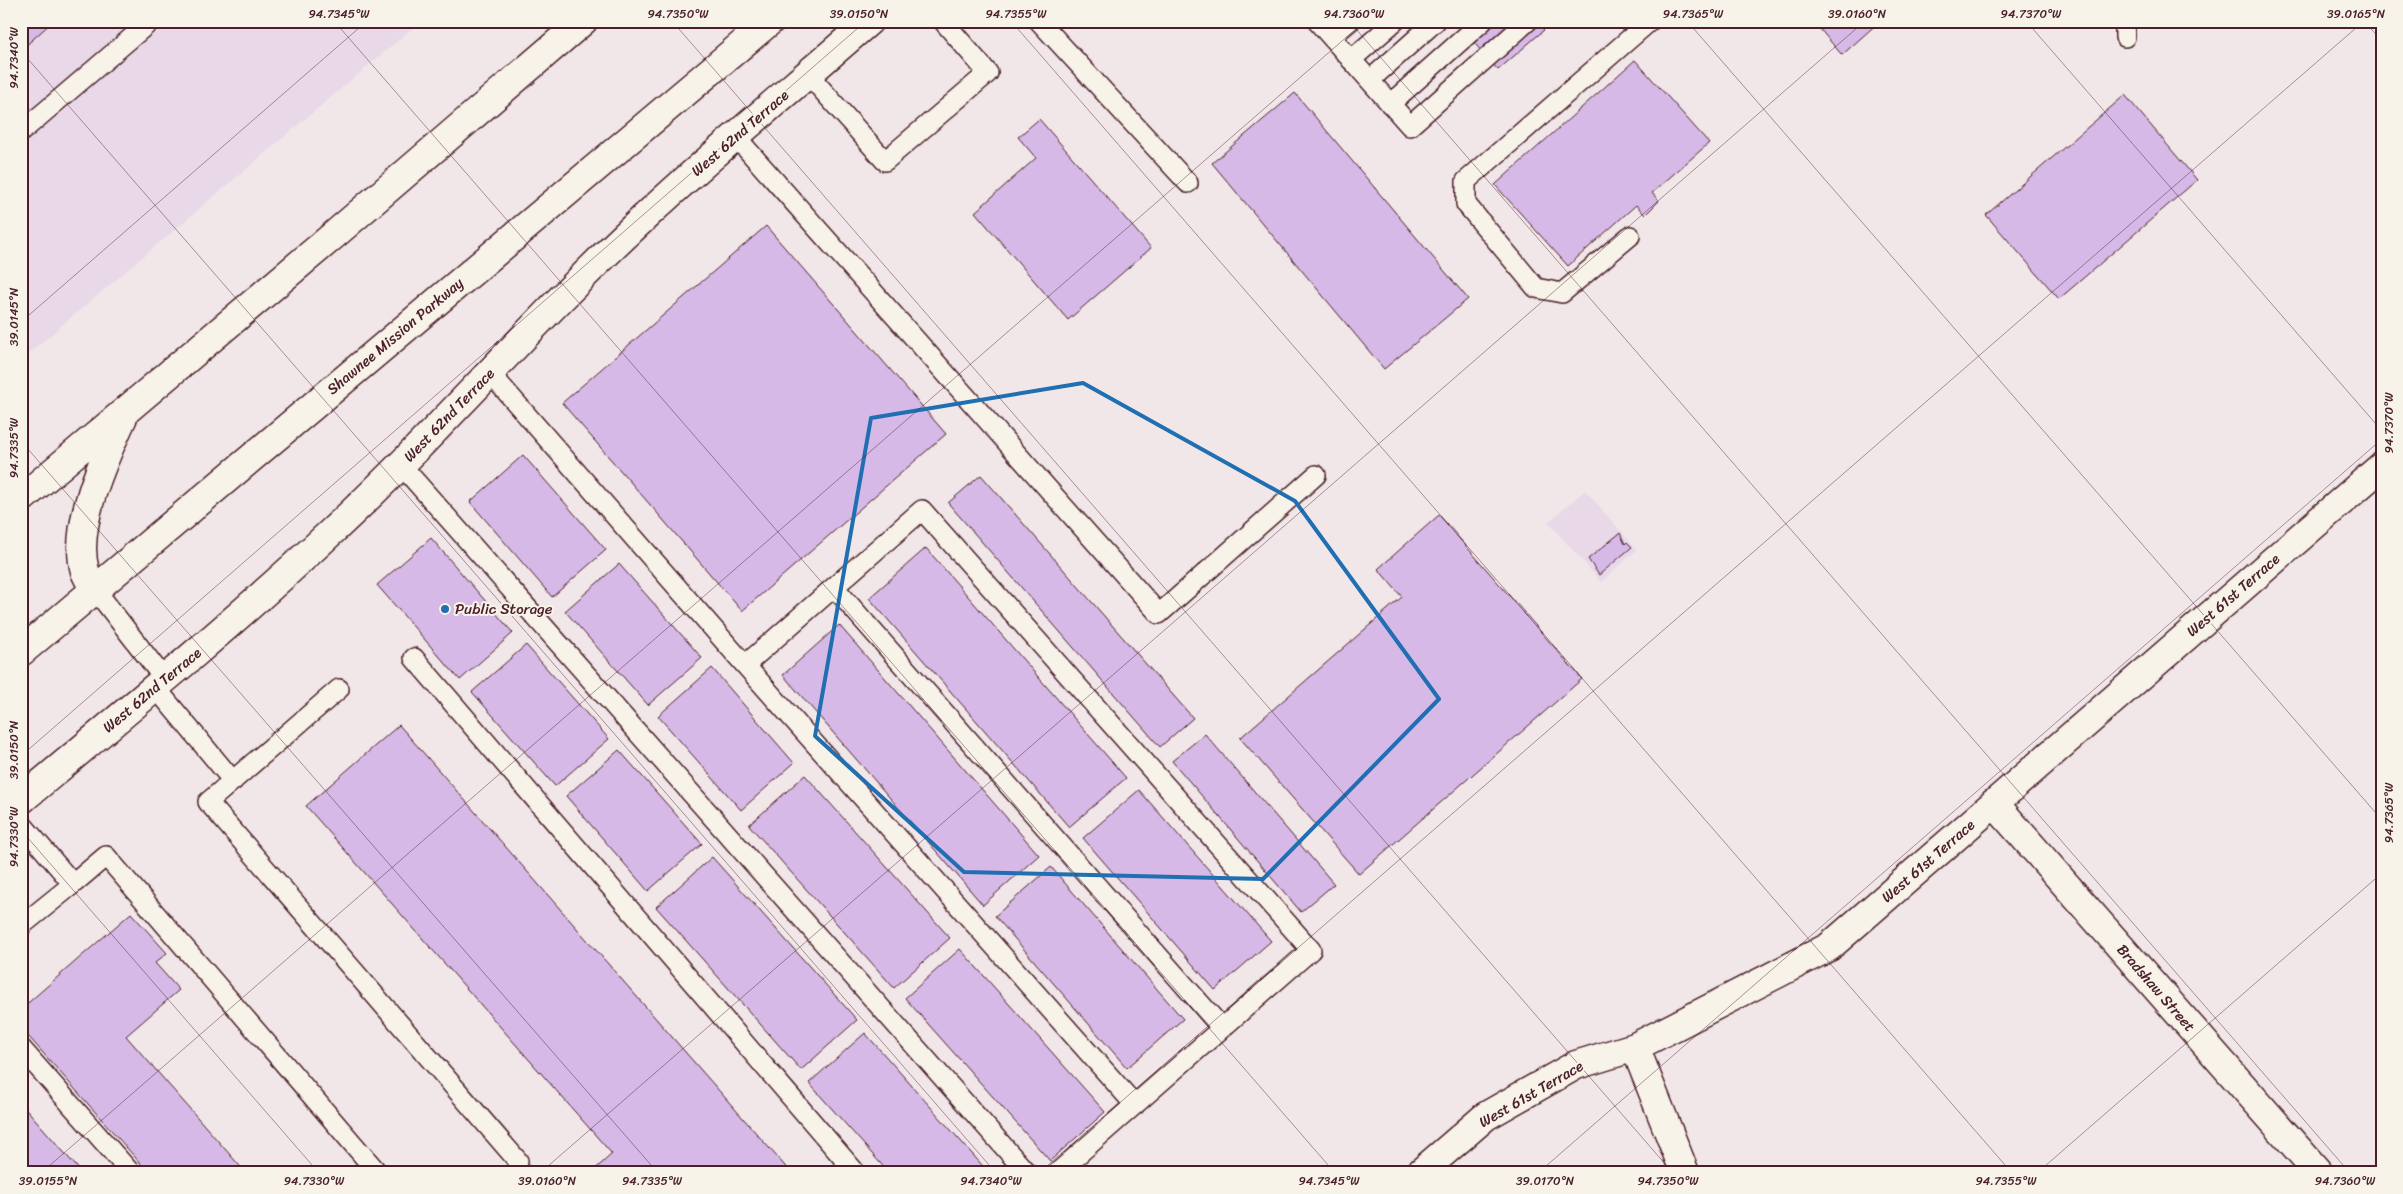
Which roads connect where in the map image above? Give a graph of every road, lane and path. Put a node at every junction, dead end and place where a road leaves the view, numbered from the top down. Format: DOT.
graph roads {
  1 [pos="151,21"];
  2 [pos="583,21"];
  3 [pos="770,21"];
  4 [pos="869,21"];
  5 [pos="943,21"];
  6 [pos="1039,21"];
  7 [pos="1317,21"];
  8 [pos="1350,21"];
  9 [pos="1395,21"];
  10 [pos="1436,21"];
  11 [pos="1483,21"];
  12 [pos="1528,21"];
  13 [pos="1650,21"];
  14 [pos="1332,37"];
  15 [pos="1351,60"];
  16 [pos="808,74"];
  17 [pos="1370,80"];
  18 [pos="1390,104"];
  19 [pos="21,132"];
  20 [pos="736,137"];
  21 [pos="1188,183"];
  22 [pos="1630,236"];
  23 [pos="490,373"];
  24 [pos="126,411"];
  25 [pos="401,465"];
  26 [pos="2382,466"];
  27 [pos="1316,476"];
  28 [pos="21,499"];
  29 [pos="834,587"];
  30 [pos="94,588"];
  31 [pos="21,652"];
  32 [pos="414,658"];
  33 [pos="745,664"];
  34 [pos="160,684"];
  35 [pos="339,689"];
  36 [pos="233,781"];
  37 [pos="21,800"];
  38 [pos="1994,804"];
  39 [pos="21,823"];
  40 [pos="73,884"];
  41 [pos="21,926"];
  42 [pos="1222,1028"];
  43 [pos="1635,1047"];
  44 [pos="21,1048"];
  45 [pos="1135,1105"];
  46 [pos="131,1173"];
  47 [pos="378,1173"];
  48 [pos="516,1173"];
  49 [pos="856,1173"];
  50 [pos="1027,1173"];
  51 [pos="1057,1173"];
  52 [pos="1420,1173"];
  53 [pos="1685,1173"];
  54 [pos="2319,1173"];
  1 -- 19 [label="lane"];
  2 -- 24 [label="main road"];
  3 -- 30 [label="main road, Shawnee Mission Parkway"];
  4 -- 16 [label="main road, West 62nd Terrace"];
  5 -- 16 [label="lane"];
  6 -- 21 [label="lane"];
  7 -- 14 [label="lane"];
  8 -- 14 [label="lane"];
  9 -- 15 [label="lane"];
  10 -- 17 [label="lane"];
  11 -- 18 [label="lane"];
  12 -- 18 [label="lane"];
  13 -- 22 [label="lane"];
  14 -- 15 [label="lane"];
  15 -- 17 [label="lane"];
  16 -- 20 [label="main road, West 62nd Terrace"];
  17 -- 18 [label="lane"];
  20 -- 23 [label="main road, West 62nd Terrace"];
  20 -- 27 [label="lane"];
  23 -- 25 [label="main road, West 62nd Terrace"];
  23 -- 33 [label="lane"];
  24 -- 28 [label="main road"];
  24 -- 30 [label="main road"];
  25 -- 34 [label="main road, West 62nd Terrace"];
  25 -- 50 [label="lane"];
  26 -- 38 [label="main road, West 61st Terrace"];
  29 -- 33 [label="lane"];
  29 -- 42 [label="lane"];
  29 -- 42 [label="lane"];
  30 -- 31 [label="main road, Shawnee Mission Parkway"];
  30 -- 34 [label="lane"];
  32 -- 49 [label="lane"];
  33 -- 45 [label="lane"];
  34 -- 36 [label="lane"];
  34 -- 37 [label="main road, West 62nd Terrace"];
  35 -- 36 [label="lane"];
  36 -- 48 [label="lane"];
  38 -- 43 [label="main road, West 61st Terrace"];
  38 -- 54 [label="main road, Bradshaw Street"];
  39 -- 40 [label="lane"];
  40 -- 41 [label="lane"];
  40 -- 47 [label="lane"];
  42 -- 45 [label="lane"];
  43 -- 52 [label="main road, West 61st Terrace"];
  43 -- 53 [label="main road"];
  44 -- 46 [label="lane"];
  45 -- 51 [label="lane"];
}
